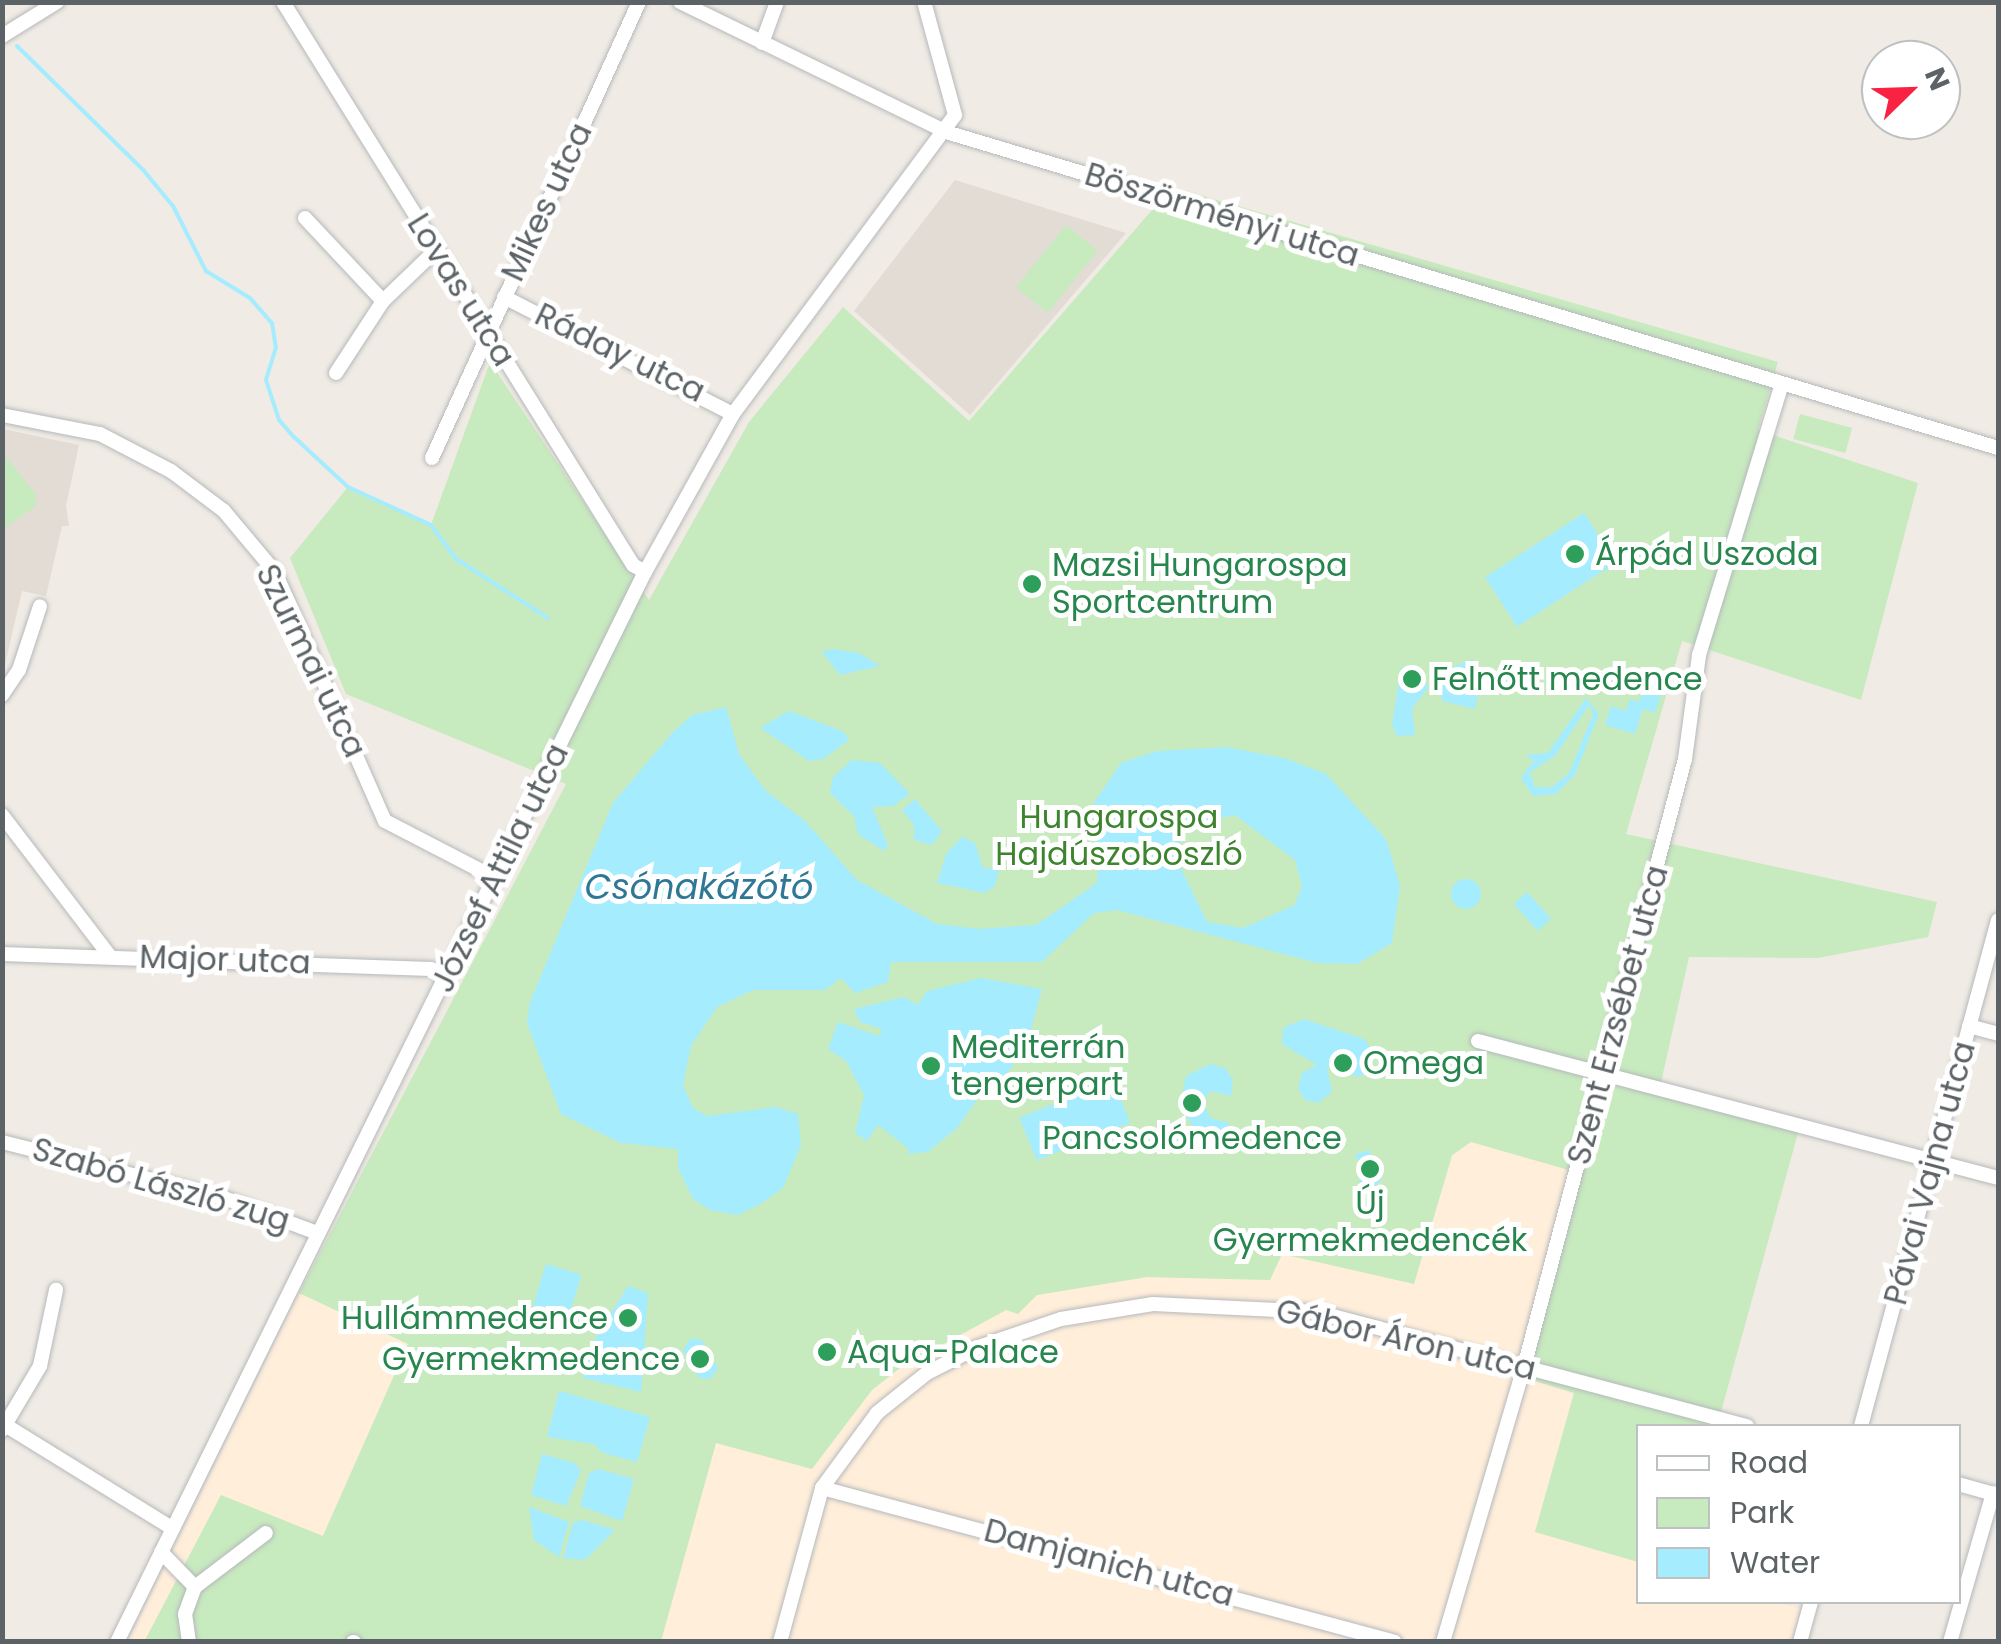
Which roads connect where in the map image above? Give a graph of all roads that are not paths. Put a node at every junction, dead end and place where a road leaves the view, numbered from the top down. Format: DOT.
graph roads {
  1 [pos="58,2"];
  2 [pos="283,2"];
  3 [pos="639,2"];
  4 [pos="680,2"];
  5 [pos="777,2"];
  6 [pos="924,2"];
  7 [pos="2,36"];
  8 [pos="762,43"];
  9 [pos="946,132"];
  10 [pos="306,218"];
  11 [pos="436,250"];
  12 [pos="504,297"];
  13 [pos="383,301"];
  14 [pos="488,333"];
  15 [pos="336,373"];
  16 [pos="1781,386"];
  17 [pos="734,414"];
  18 [pos="2,415"];
  19 [pos="1998,448"];
  20 [pos="432,458"];
  21 [pos="646,572"];
  22 [pos="40,606"];
  23 [pos="2,695"];
  24 [pos="2,815"];
  25 [pos="494,878"];
  26 [pos="1998,928"];
  27 [pos="2,954"];
  28 [pos="110,956"];
  29 [pos="446,977"];
  30 [pos="1969,1026"];
  31 [pos="1998,1034"];
  32 [pos="1478,1042"];
  33 [pos="1604,1070"];
  34 [pos="2,1142"];
  35 [pos="1937,1160"];
  36 [pos="1998,1178"];
  37 [pos="318,1233"];
  38 [pos="56,1290"];
  39 [pos="1524,1367"];
  40 [pos="1739,1424"];
  41 [pos="1862,1424"];
  42 [pos="4,1428"];
  43 [pos="1961,1485"];
  44 [pos="822,1488"];
  45 [pos="1996,1494"];
  46 [pos="170,1526"];
  47 [pos="266,1533"];
  48 [pos="161,1552"];
  49 [pos="195,1586"];
  50 [pos="1811,1604"];
  51 [pos="1952,1641"];
  52 [pos="118,1642"];
  53 [pos="189,1642"];
  54 [pos="780,1642"];
  55 [pos="1395,1642"];
  56 [pos="1443,1642"];
  57 [pos="1800,1642"];
  1 -- 7 [label="street"];
  2 -- 11 [label="street, Lovas utca"];
  3 -- 12 [label="street, Mikes utca"];
  4 -- 8 [label="street, Böszörményi utca"];
  5 -- 8 [label="street"];
  6 -- 9 [label="street"];
  8 -- 9 [label="street, Böszörményi utca"];
  9 -- 16 [label="street, Böszörményi utca"];
  9 -- 17 [label="street, József Attila utca"];
  10 -- 13 [label="street"];
  11 -- 13 [label="street"];
  11 -- 14 [label="street, Lovas utca"];
  12 -- 14 [label="street, Mikes utca"];
  12 -- 17 [label="street, Ráday utca"];
  13 -- 15 [label="street"];
  14 -- 20 [label="street, Mikes utca"];
  14 -- 21 [label="street, Lovas utca"];
  16 -- 19 [label="street, Böszörményi utca"];
  16 -- 33 [label="street, Szent Erzsébet utca"];
  17 -- 21 [label="street, József Attila utca"];
  18 -- 25 [label="street, Szurmai utca"];
  21 -- 25 [label="street, József Attila utca"];
  22 -- 23 [label="street"];
  24 -- 28 [label="street"];
  25 -- 29 [label="street, József Attila utca"];
  26 -- 30 [label="street, Pávai Vajna utca"];
  27 -- 28 [label="street, Major utca"];
  28 -- 29 [label="street, Major utca"];
  29 -- 37 [label="street, József Attila utca"];
  30 -- 31 [label="street"];
  30 -- 35 [label="street, Pávai Vajna utca"];
  32 -- 33 [label="street"];
  33 -- 35 [label="street"];
  33 -- 39 [label="street, Szent Erzsébet utca"];
  34 -- 37 [label="street, Szabó László zug"];
  35 -- 36 [label="street"];
  35 -- 41 [label="street, Pávai Vajna utca"];
  37 -- 46 [label="street, József Attila utca"];
  38 -- 42 [label="street"];
  39 -- 40 [label="street, Gábor Áron utca"];
  39 -- 44 [label="street, Gábor Áron utca"];
  39 -- 56 [label="street, Szent Erzsébet utca"];
  42 -- 46 [label="street"];
  43 -- 45 [label="street"];
  44 -- 54 [label="street"];
  44 -- 55 [label="street, Damjanich utca"];
  45 -- 51 [label="street"];
  46 -- 48 [label="street, József Attila utca"];
  47 -- 49 [label="street"];
  48 -- 49 [label="street"];
  48 -- 52 [label="street, József Attila utca"];
  49 -- 53 [label="street"];
  50 -- 57 [label="street"];
}
